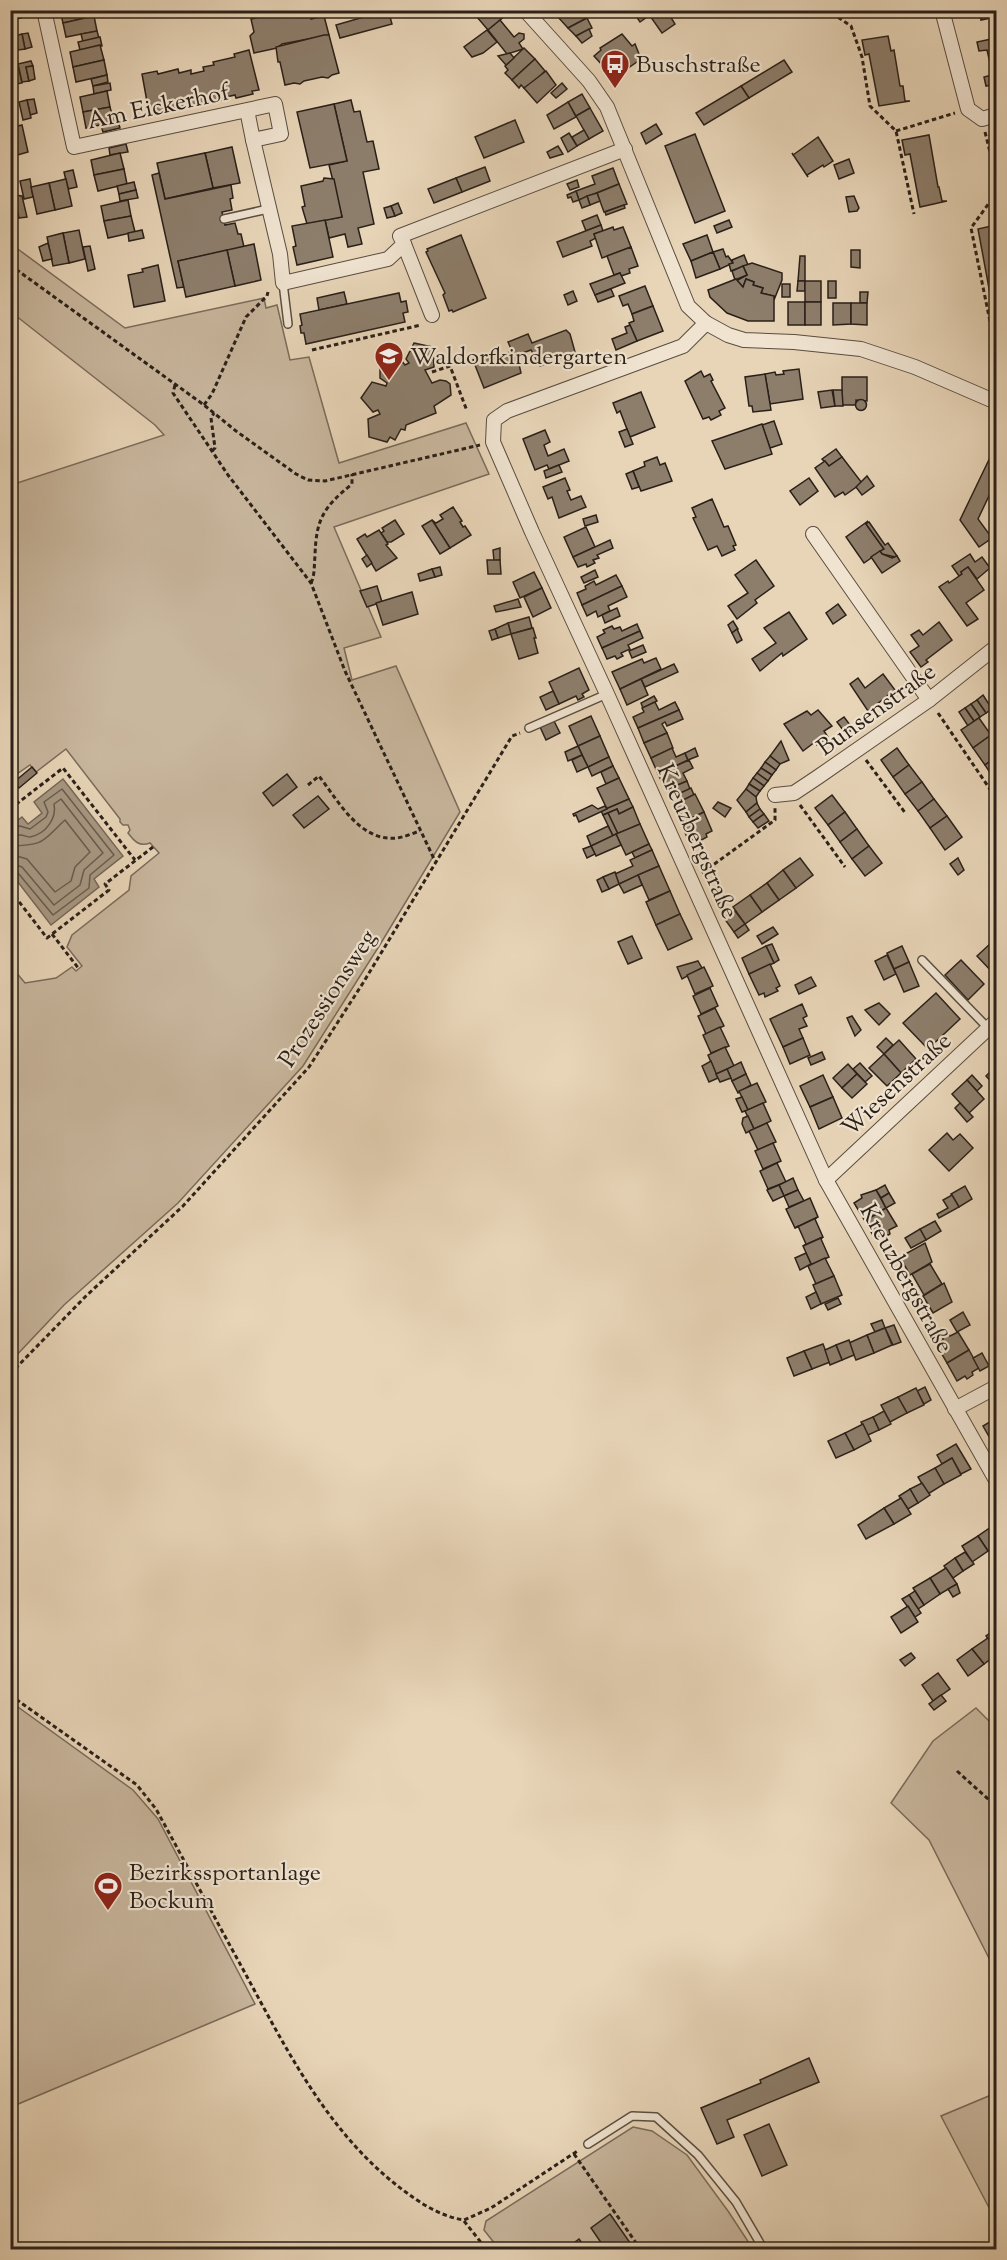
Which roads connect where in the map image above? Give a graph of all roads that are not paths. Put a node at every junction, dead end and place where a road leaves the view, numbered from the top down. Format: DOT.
graph roads {
  1 [pos="44,10"];
  2 [pos="525,10"];
  3 [pos="942,10"];
  4 [pos="247,110"];
  5 [pos="996,115"];
  6 [pos="254,140"];
  7 [pos="625,149"];
  8 [pos="268,209"];
  9 [pos="224,219"];
  10 [pos="404,244"];
  11 [pos="284,283"];
  12 [pos="432,315"];
  13 [pos="706,323"];
  14 [pos="288,324"];
  15 [pos="996,402"];
  16 [pos="813,534"];
  17 [pos="996,647"];
  18 [pos="607,694"];
  19 [pos="929,700"];
  20 [pos="529,728"];
  21 [pos="775,795"];
  22 [pos="922,960"];
  23 [pos="992,1025"];
  24 [pos="826,1180"];
  25 [pos="996,1387"];
  26 [pos="955,1409"];
  27 [pos="996,1480"];
  28 [pos="588,2144"];
  29 [pos="764,2250"];
  1 -- 4 [label="street, Am Eickerhof"];
  2 -- 7 [label="street"];
  3 -- 5 [label="street"];
  4 -- 6 [label="street, Am Eickerhof"];
  4 -- 6 [label="street, Am Eickerhof"];
  6 -- 8 [label="street, Am Eickerhof"];
  7 -- 10 [label="street"];
  7 -- 13 [label="street"];
  8 -- 9 [label="lane"];
  8 -- 11 [label="street, Am Eickerhof"];
  10 -- 11 [label="street"];
  10 -- 12 [label="street"];
  11 -- 14 [label="lane, Am Eickerhof"];
  13 -- 15 [label="street"];
  13 -- 18 [label="street, Kreuzbergstraße"];
  16 -- 19 [label="street"];
  17 -- 19 [label="street, Bunsenstraße"];
  18 -- 20 [label="lane"];
  18 -- 24 [label="street, Kreuzbergstraße"];
  19 -- 21 [label="street, Bunsenstraße"];
  22 -- 23 [label="lane"];
  23 -- 24 [label="street, Wiesenstraße"];
  24 -- 26 [label="street, Kreuzbergstraße"];
  25 -- 26 [label="street"];
  26 -- 27 [label="street, Kreuzbergstraße"];
  28 -- 29 [label="lane"];
}
